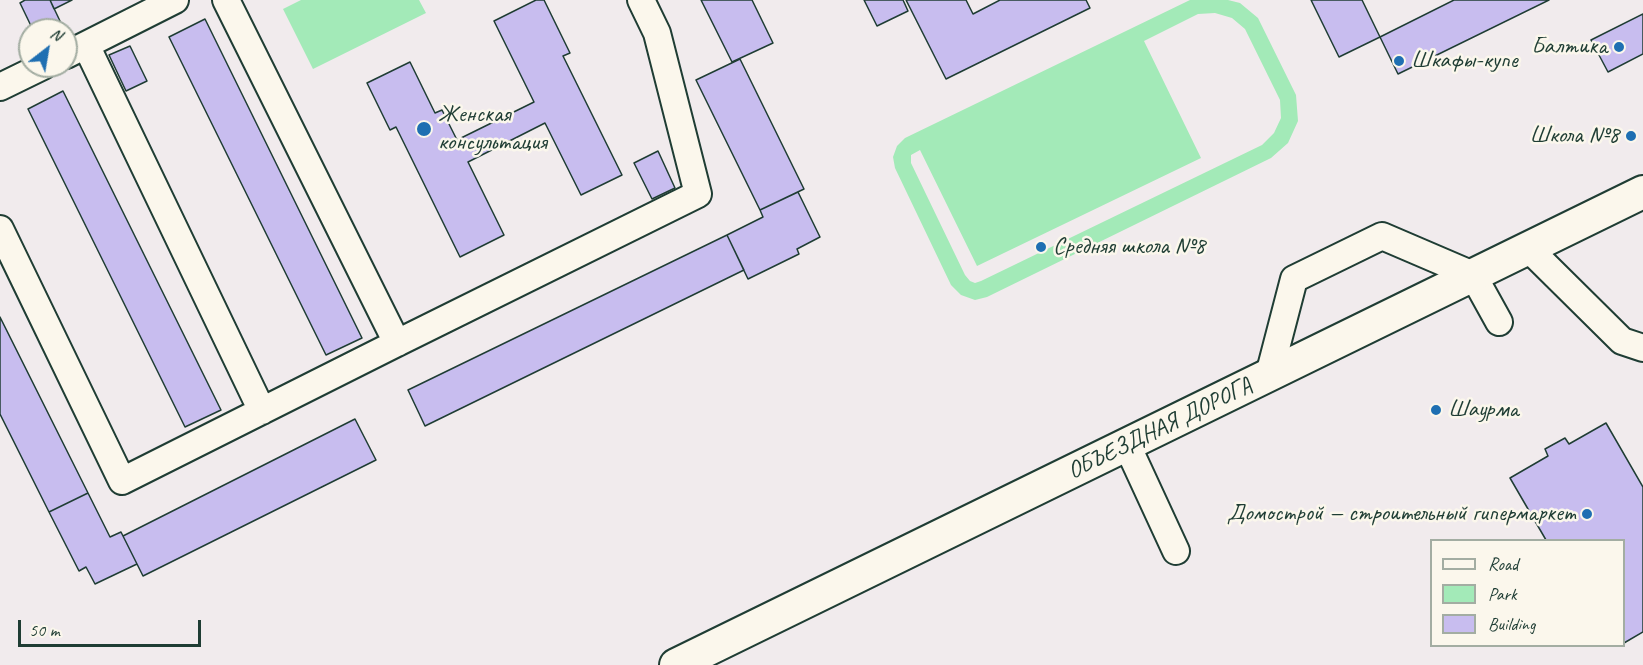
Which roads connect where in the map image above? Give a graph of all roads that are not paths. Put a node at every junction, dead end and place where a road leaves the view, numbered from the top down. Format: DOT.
graph roads {
  1 [pos="175,0"];
  2 [pos="226,0"];
  3 [pos="641,0"];
  4 [pos="78,49"];
  5 [pos="78,54"];
  6 [pos="18,78"];
  7 [pos="0,87"];
  8 [pos="1643,192"];
  9 [pos="0,230"];
  10 [pos="1528,248"];
  11 [pos="1473,275"];
  12 [pos="1499,322"];
  13 [pos="397,343"];
  14 [pos="1643,348"];
  15 [pos="1269,375"];
  16 [pos="262,411"];
  17 [pos="1127,445"];
  18 [pos="1176,551"];
  19 [pos="676,665"];
  1 -- 4 [label="lane"];
  2 -- 13 [label="lane"];
  3 -- 13 [label="lane"];
  5 -- 16 [label="lane"];
  6 -- 7 [label="lane"];
  8 -- 10 [label="main road, ОБЪЕЗДНАЯ ДОРОГА"];
  9 -- 16 [label="lane"];
  10 -- 11 [label="main road, ОБЪЕЗДНАЯ ДОРОГА"];
  10 -- 14 [label="lane"];
  11 -- 12 [label="lane"];
  11 -- 15 [label="main road, ОБЪЕЗДНАЯ ДОРОГА"];
  11 -- 15 [label="lane"];
  13 -- 16 [label="lane"];
  15 -- 17 [label="main road, ОБЪЕЗДНАЯ ДОРОГА"];
  17 -- 18 [label="lane"];
  17 -- 19 [label="main road, ОБЪЕЗДНАЯ ДОРОГА"];
}
